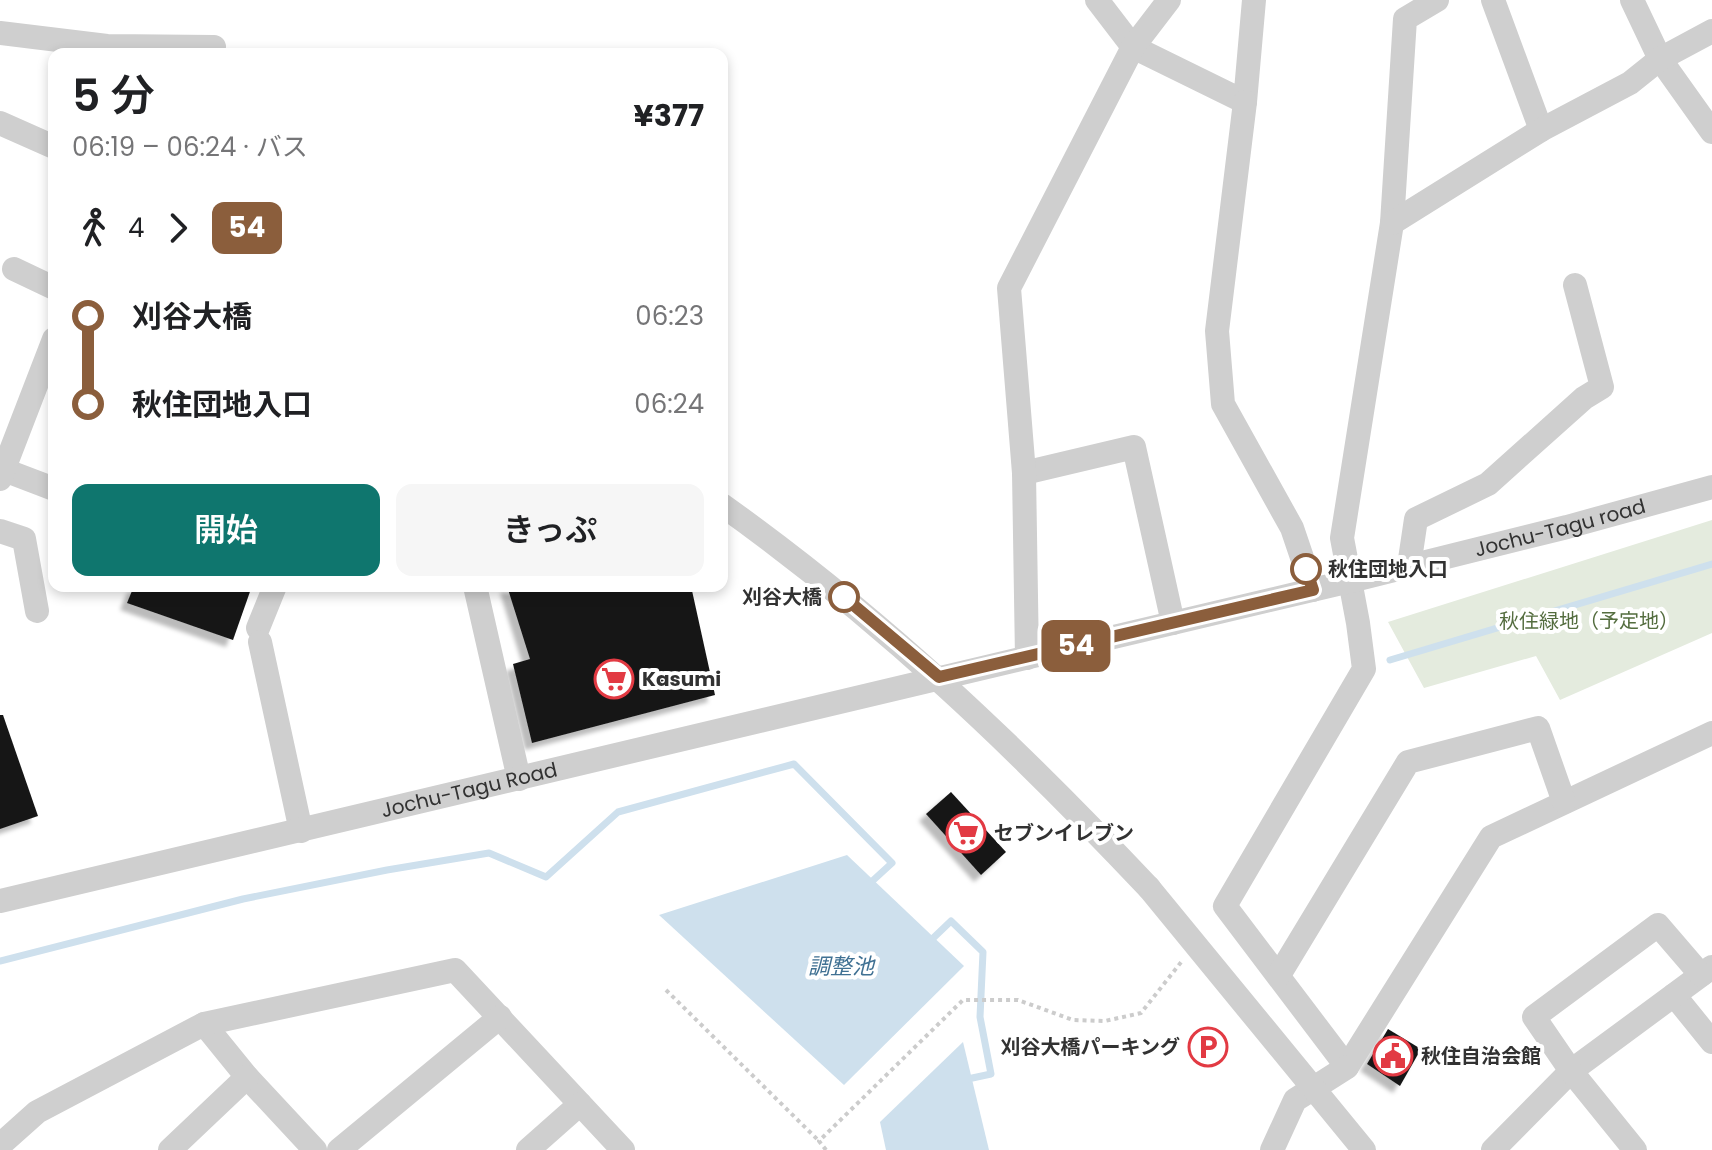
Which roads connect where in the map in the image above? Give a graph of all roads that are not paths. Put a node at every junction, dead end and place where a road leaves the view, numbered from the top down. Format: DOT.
graph roads {
  1 [pos="1097,0"];
  2 [pos="1169,0"];
  3 [pos="1254,0"];
  4 [pos="1437,0"];
  5 [pos="1493,0"];
  6 [pos="1632,0"];
  7 [pos="1712,31"];
  8 [pos="0,33"];
  9 [pos="1133,47"];
  10 [pos="213,48"];
  11 [pos="1660,59"];
  12 [pos="1245,102"];
  13 [pos="0,123"];
  14 [pos="1541,130"];
  15 [pos="1712,132"];
  16 [pos="48,144"];
  17 [pos="1392,223"];
  18 [pos="14,269"];
  19 [pos="48,285"];
  20 [pos="1575,285"];
  21 [pos="48,353"];
  22 [pos="4,458"];
  23 [pos="1024,473"];
  24 [pos="48,485"];
  25 [pos="1712,487"];
  26 [pos="728,509"];
  27 [pos="0,531"];
  28 [pos="1409,566"];
  29 [pos="1350,581"];
  30 [pos="1313,590"];
  31 [pos="273,592"];
  32 [pos="476,592"];
  33 [pos="37,611"];
  34 [pos="1173,623"];
  35 [pos="1027,658"];
  36 [pos="939,677"];
  37 [pos="1712,733"];
  38 [pos="519,779"];
  39 [pos="1564,802"];
  40 [pos="301,831"];
  41 [pos="0,901"];
  42 [pos="1707,971"];
  43 [pos="1279,975"];
  44 [pos="1674,995"];
  45 [pos="500,1017"];
  46 [pos="204,1024"];
  47 [pos="1712,1042"];
  48 [pos="1347,1067"];
  49 [pos="1571,1071"];
  50 [pos="247,1077"];
  51 [pos="580,1104"];
  52 [pos="0,1145"];
  53 [pos="170,1150"];
  54 [pos="315,1150"];
  55 [pos="339,1150"];
  56 [pos="528,1150"];
  57 [pos="623,1150"];
  58 [pos="1272,1150"];
  59 [pos="1364,1150"];
  60 [pos="1493,1150"];
  61 [pos="1635,1150"];
  1 -- 9 [label="street"];
  2 -- 9 [label="street"];
  3 -- 12 [label="street"];
  4 -- 17 [label="street"];
  5 -- 14 [label="street"];
  6 -- 11 [label="street"];
  7 -- 11 [label="street"];
  8 -- 10 [label="street"];
  9 -- 12 [label="street"];
  9 -- 23 [label="street"];
  11 -- 14 [label="street"];
  11 -- 15 [label="street"];
  12 -- 30 [label="street"];
  13 -- 16 [label="street"];
  14 -- 17 [label="street"];
  17 -- 29 [label="street"];
  18 -- 19 [label="street"];
  20 -- 28 [label="street"];
  21 -- 22 [label="street"];
  22 -- 24 [label="street"];
  23 -- 34 [label="street"];
  23 -- 35 [label="street"];
  25 -- 28 [label="street, Jochu-Tagu road"];
  26 -- 36 [label="street"];
  27 -- 33 [label="street"];
  28 -- 29 [label="street, Jochu-Tagu road"];
  29 -- 30 [label="street, Jochu-Tagu road"];
  29 -- 43 [label="street"];
  30 -- 34 [label="street, Jochu-Tagu road"];
  31 -- 40 [label="street"];
  32 -- 38 [label="street"];
  34 -- 35 [label="street, Jochu-Tagu road"];
  35 -- 36 [label="street, Jochu-Tagu road"];
  36 -- 38 [label="street, Jochu-Tagu Road"];
  36 -- 59 [label="street, bridge"];
  37 -- 39 [label="street"];
  38 -- 40 [label="street, Jochu-Tagu Road"];
  39 -- 43 [label="street"];
  39 -- 48 [label="street"];
  40 -- 41 [label="street, Jochu-Tagu Road"];
  42 -- 44 [label="street"];
  42 -- 49 [label="street"];
  43 -- 48 [label="street"];
  44 -- 47 [label="street"];
  44 -- 49 [label="street"];
  45 -- 46 [label="street"];
  45 -- 51 [label="street"];
  45 -- 55 [label="street"];
  46 -- 50 [label="street"];
  46 -- 52 [label="street"];
  48 -- 58 [label="street"];
  49 -- 60 [label="street"];
  49 -- 61 [label="street"];
  50 -- 53 [label="street"];
  50 -- 54 [label="street"];
  51 -- 56 [label="street"];
  51 -- 57 [label="street"];
}
